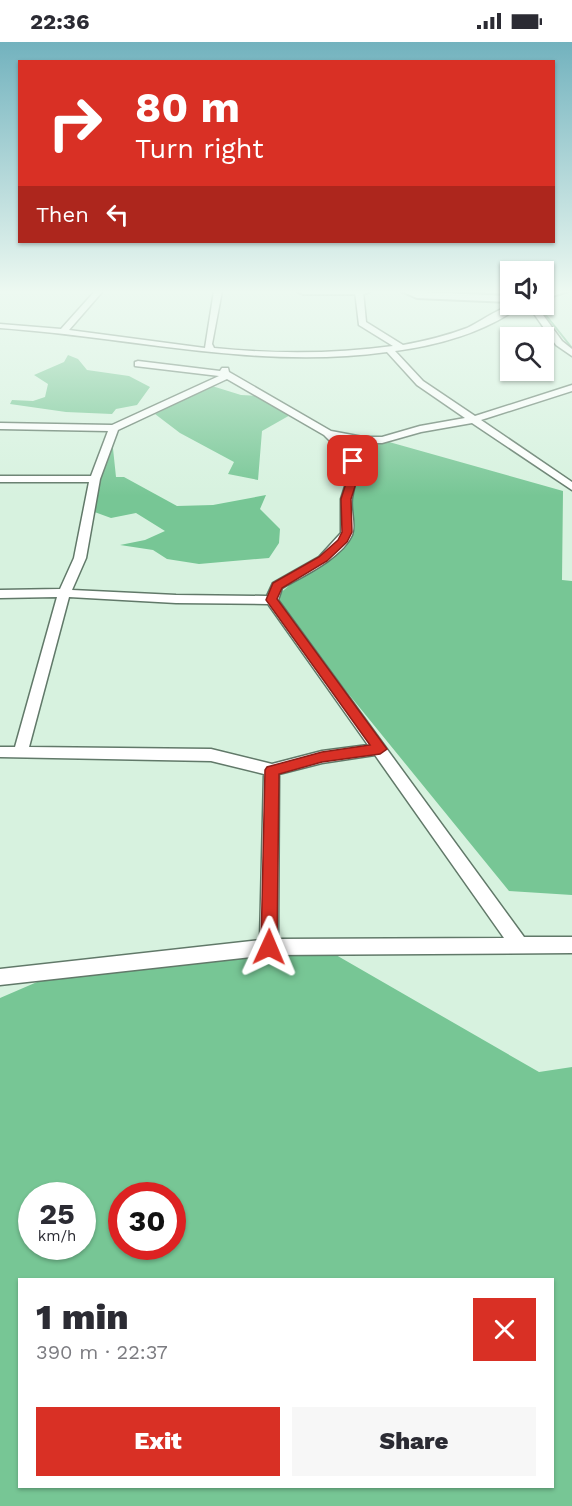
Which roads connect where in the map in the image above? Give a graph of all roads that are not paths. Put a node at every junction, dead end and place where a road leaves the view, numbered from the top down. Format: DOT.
graph roads {
  1 [pos="225,359"];
  2 [pos="398,359"];
  3 [pos="138,364"];
  4 [pos="226,374"];
  5 [pos="572,388"];
  6 [pos="476,419"];
  7 [pos="0,426"];
  8 [pos="114,428"];
  9 [pos="327,433"];
  10 [pos="0,479"];
  11 [pos="96,479"];
  12 [pos="572,487"];
  13 [pos="64,593"];
  14 [pos="0,594"];
  15 [pos="272,600"];
  16 [pos="380,749"];
  17 [pos="21,751"];
  18 [pos="0,752"];
  19 [pos="272,770"];
  20 [pos="520,945"];
  21 [pos="572,945"];
  22 [pos="269,947"];
  23 [pos="0,977"];
  1 -- 4 [label="street"];
  2 -- 6 [label="street"];
  3 -- 4 [label="street"];
  4 -- 8 [label="street"];
  4 -- 9 [label="street"];
  5 -- 6 [label="street"];
  6 -- 9 [label="street"];
  6 -- 12 [label="street"];
  7 -- 8 [label="street"];
  8 -- 11 [label="street"];
  9 -- 15 [label="street"];
  10 -- 11 [label="street"];
  11 -- 13 [label="street"];
  13 -- 14 [label="street"];
  13 -- 15 [label="street"];
  13 -- 17 [label="street"];
  15 -- 16 [label="street"];
  16 -- 19 [label="street"];
  16 -- 20 [label="street"];
  17 -- 18 [label="street"];
  17 -- 19 [label="street"];
  19 -- 22 [label="street"];
  20 -- 21 [label="street"];
  20 -- 22 [label="street"];
  22 -- 23 [label="street"];
}
